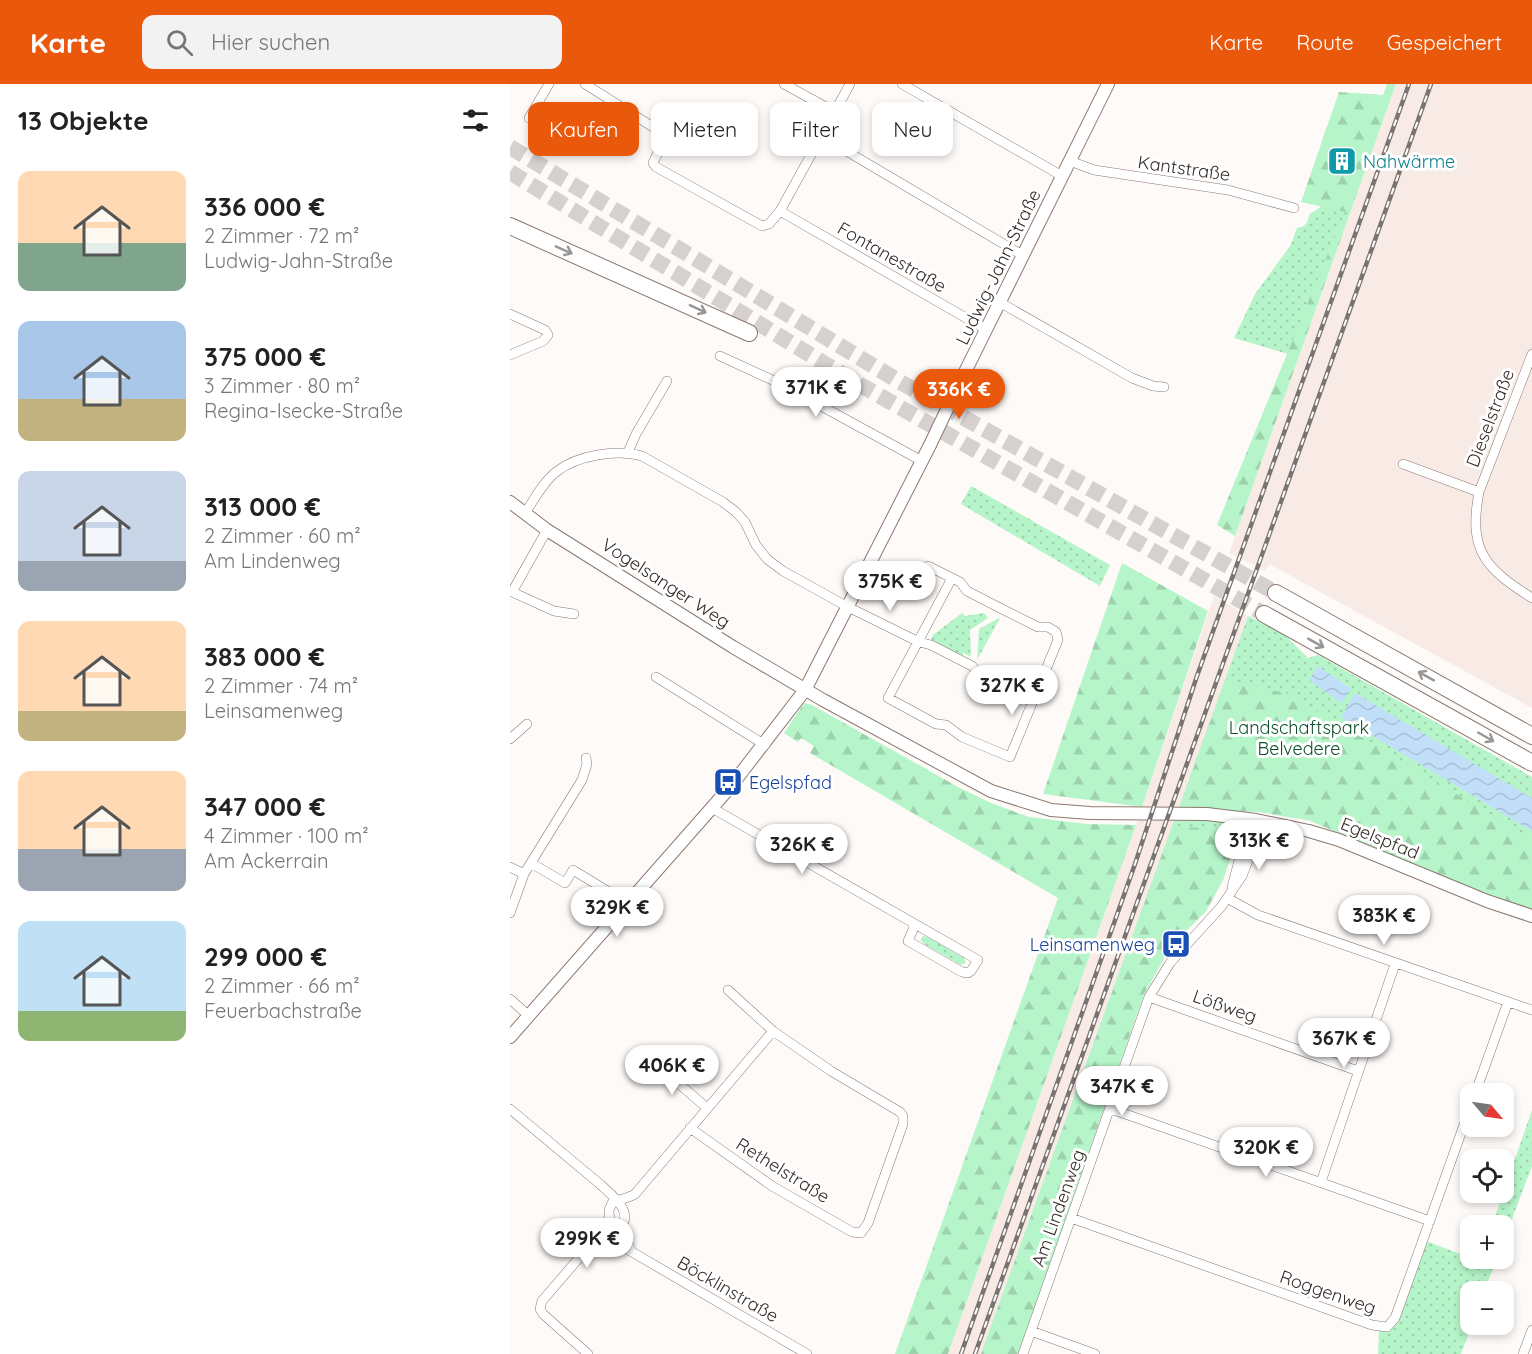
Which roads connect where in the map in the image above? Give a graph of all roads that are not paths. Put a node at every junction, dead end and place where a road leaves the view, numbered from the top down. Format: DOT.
graph roads {
  1 [pos="549,84"];
  2 [pos="585,84"];
  3 [pos="784,84"];
  4 [pos="850,84"];
  5 [pos="902,84"];
  6 [pos="1108,84"];
  7 [pos="538,102"];
  8 [pos="817,102"];
  9 [pos="840,102"];
  10 [pos="810,156"];
  11 [pos="855,156"];
  12 [pos="1070,160"];
  13 [pos="1062,176"];
  14 [pos="1294,208"];
  15 [pos="780,211"];
  16 [pos="510,226"];
  17 [pos="1024,256"];
  18 [pos="1000,303"];
  19 [pos="510,314"];
  20 [pos="987,330"];
  21 [pos="749,333"];
  22 [pos="1532,354"];
  23 [pos="510,355"];
  24 [pos="720,356"];
  25 [pos="667,381"];
  26 [pos="1164,387"];
  27 [pos="628,452"];
  28 [pos="922,461"];
  29 [pos="1404,464"];
  30 [pos="1479,492"];
  31 [pos="510,502"];
  32 [pos="525,513"];
  33 [pos="547,530"];
  34 [pos="928,566"];
  35 [pos="952,578"];
  36 [pos="511,592"];
  37 [pos="1276,593"];
  38 [pos="1532,598"];
  39 [pos="848,607"];
  40 [pos="574,614"];
  41 [pos="1264,614"];
  42 [pos="920,642"];
  43 [pos="656,677"];
  44 [pos="805,690"];
  45 [pos="1032,702"];
  46 [pos="527,724"];
  47 [pos="1532,736"];
  48 [pos="510,739"];
  49 [pos="765,745"];
  50 [pos="586,758"];
  51 [pos="1532,763"];
  52 [pos="712,808"];
  53 [pos="1247,819"];
  54 [pos="1263,822"];
  55 [pos="531,863"];
  56 [pos="510,867"];
  57 [pos="524,874"];
  58 [pos="1230,894"];
  59 [pos="627,903"];
  60 [pos="510,913"];
  61 [pos="1532,916"];
  62 [pos="915,925"];
  63 [pos="1395,964"];
  64 [pos="728,990"];
  65 [pos="1149,997"];
  66 [pos="510,999"];
  67 [pos="1508,1002"];
  68 [pos="1532,1010"];
  69 [pos="529,1016"];
  70 [pos="773,1031"];
  71 [pos="510,1037"];
  72 [pos="656,1064"];
  73 [pos="1358,1071"];
  74 [pos="1479,1083"];
  75 [pos="510,1108"];
  76 [pos="706,1108"];
  77 [pos="1111,1109"];
  78 [pos="690,1128"];
  79 [pos="1460,1136"];
  80 [pos="1321,1182"];
  81 [pos="601,1185"];
  82 [pos="634,1194"];
  83 [pos="619,1201"];
  84 [pos="624,1214"];
  85 [pos="1071,1218"];
  86 [pos="609,1219"];
  87 [pos="1430,1221"];
  88 [pos="622,1224"];
  89 [pos="591,1244"];
  90 [pos="618,1244"];
  91 [pos="632,1252"];
  92 [pos="1532,1330"];
  93 [pos="1031,1331"];
  94 [pos="588,1354"];
  95 [pos="807,1354"];
  96 [pos="1023,1354"];
  97 [pos="1095,1354"];
  98 [pos="1523,1354"];
  1 -- 7 [label="street"];
  2 -- 15 [label="street"];
  3 -- 8 [label="street"];
  4 -- 9 [label="street"];
  5 -- 13 [label="street"];
  6 -- 12 [label="street, Ludwig-Jahn-Straße"];
  10 -- 15 [label="street"];
  11 -- 17 [label="street"];
  12 -- 13 [label="street, Ludwig-Jahn-Straße"];
  12 -- 14 [label="street, Kantstraße"];
  13 -- 17 [label="street, Ludwig-Jahn-Straße"];
  15 -- 20 [label="street, Fontanestraße"];
  16 -- 21 [label="highway, one-way"];
  17 -- 18 [label="street, Ludwig-Jahn-Straße"];
  18 -- 20 [label="street, Ludwig-Jahn-Straße"];
  18 -- 26 [label="street"];
  19 -- 23 [label="street"];
  20 -- 28 [label="street, Ludwig-Jahn-Straße, bridge"];
  22 -- 30 [label="street, Dieselstraße"];
  24 -- 28 [label="street"];
  25 -- 27 [label="street"];
  27 -- 32 [label="street"];
  27 -- 39 [label="street"];
  28 -- 39 [label="street, Ludwig-Jahn-Straße"];
  29 -- 30 [label="street, Dieselstraße"];
  30 -- 38 [label="street, Dieselstraße"];
  31 -- 32 [label="street, Vogelsanger Weg"];
  32 -- 33 [label="street, Vogelsanger Weg"];
  33 -- 36 [label="street"];
  33 -- 44 [label="street, Vogelsanger Weg"];
  34 -- 35 [label="street"];
  35 -- 42 [label="street"];
  35 -- 45 [label="street"];
  36 -- 40 [label="street"];
  47 -- 37 [label="highway, one-way"];
  39 -- 42 [label="street"];
  39 -- 44 [label="street, Ludwig-Jahn-Straße"];
  41 -- 51 [label="highway, one-way"];
  42 -- 45 [label="street"];
  42 -- 45 [label="street"];
  43 -- 49 [label="street"];
  44 -- 49 [label="street, Ludwig-Jahn-Straße"];
  44 -- 53 [label="street, Egelspfad"];
  46 -- 48 [label="street"];
  49 -- 52 [label="street, Ludwig-Jahn-Straße"];
  50 -- 55 [label="street"];
  52 -- 59 [label="street, Ludwig-Jahn-Straße"];
  52 -- 62 [label="street"];
  53 -- 54 [label="street, Egelspfad"];
  53 -- 58 [label="street, Am Lindenweg"];
  54 -- 58 [label="street, Am Lindenweg"];
  54 -- 61 [label="street, Egelspfad"];
  55 -- 57 [label="street"];
  55 -- 59 [label="street"];
  56 -- 57 [label="street"];
  57 -- 60 [label="street"];
  58 -- 63 [label="street"];
  58 -- 65 [label="street, Am Lindenweg"];
  59 -- 69 [label="street, Ludwig-Jahn-Straße"];
  62 -- 62 [label="street"];
  63 -- 67 [label="street"];
  63 -- 73 [label="street"];
  64 -- 70 [label="street"];
  65 -- 73 [label="street, Lößweg"];
  65 -- 77 [label="street, Am Lindenweg"];
  66 -- 69 [label="street"];
  67 -- 68 [label="street"];
  67 -- 74 [label="street"];
  69 -- 71 [label="street, Ludwig-Jahn-Straße"];
  70 -- 76 [label="street"];
  70 -- 78 [label="street, Rethelstraße"];
  72 -- 76 [label="street"];
  73 -- 80 [label="street"];
  75 -- 81 [label="street"];
  76 -- 78 [label="street"];
  77 -- 80 [label="street"];
  77 -- 85 [label="street, Am Lindenweg"];
  78 -- 82 [label="street"];
  79 -- 87 [label="street, Roggenweg"];
  80 -- 87 [label="street"];
  81 -- 83 [label="street"];
  81 -- 86 [label="street"];
  82 -- 83 [label="street"];
  82 -- 84 [label="street"];
  83 -- 84 [label="street"];
  83 -- 86 [label="street"];
  84 -- 88 [label="street"];
  85 -- 87 [label="street, Roggenweg"];
  85 -- 93 [label="street, Am Lindenweg"];
  86 -- 88 [label="street"];
  86 -- 89 [label="street"];
  86 -- 90 [label="street"];
  88 -- 91 [label="street"];
  89 -- 90 [label="street, Böcklinstraße"];
  89 -- 94 [label="street"];
  90 -- 91 [label="street, Böcklinstraße"];
  91 -- 95 [label="street, Böcklinstraße"];
  92 -- 98 [label="street"];
  93 -- 96 [label="street, Am Lindenweg"];
  93 -- 97 [label="street"];
}
